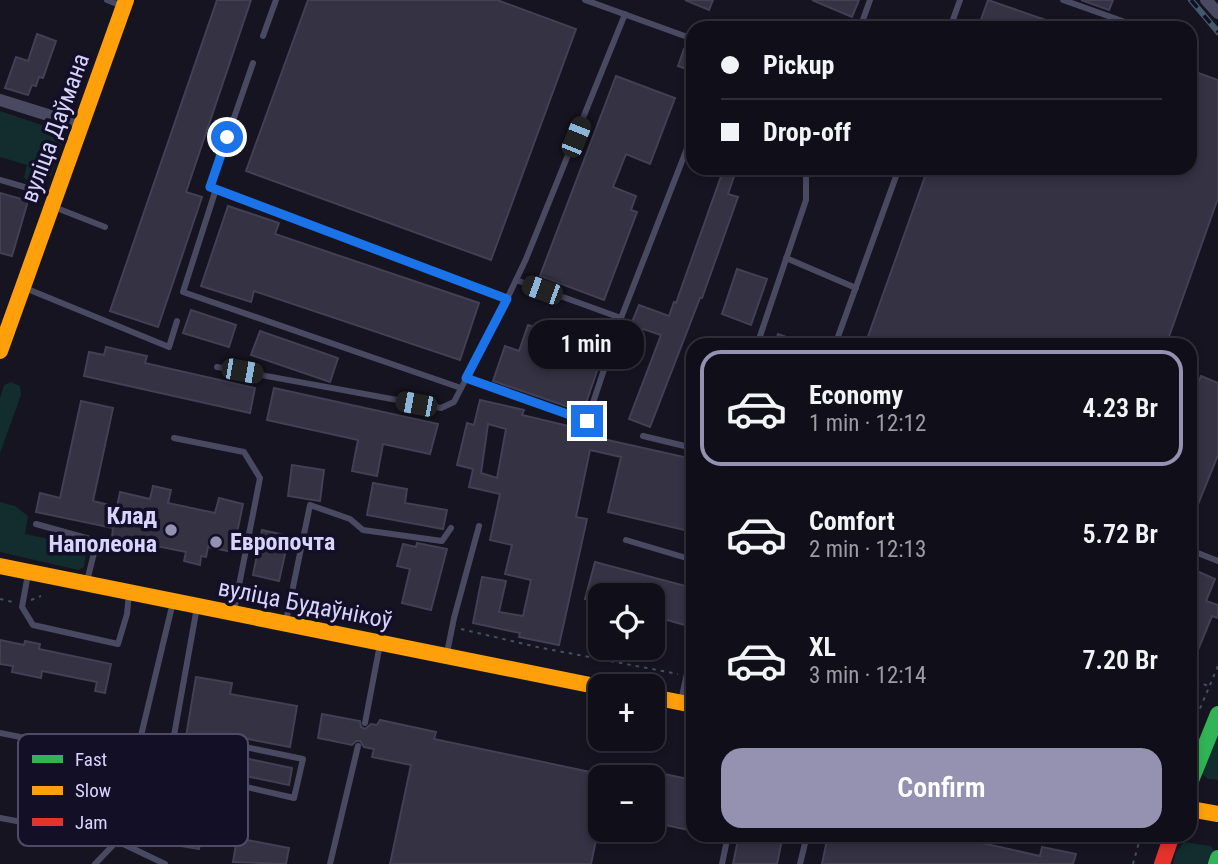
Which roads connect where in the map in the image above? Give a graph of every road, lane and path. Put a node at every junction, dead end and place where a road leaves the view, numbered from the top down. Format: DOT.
graph roads {
  1 [pos="107,0"];
  2 [pos="276,0"];
  3 [pos="584,0"];
  4 [pos="870,0"];
  5 [pos="960,0"];
  6 [pos="1063,0"];
  7 [pos="1206,0"];
  8 [pos="125,3"];
  9 [pos="1218,13"];
  10 [pos="625,14"];
  11 [pos="862,21"];
  12 [pos="952,21"];
  13 [pos="1122,21"];
  14 [pos="263,36"];
  15 [pos="686,36"];
  16 [pos="253,63"];
  17 [pos="0,100"];
  18 [pos="80,125"];
  19 [pos="686,151"];
  20 [pos="806,175"];
  21 [pos="896,175"];
  22 [pos="0,180"];
  23 [pos="216,189"];
  24 [pos="54,201"];
  25 [pos="105,227"];
  26 [pos="786,258"];
  27 [pos="516,280"];
  28 [pos="23,287"];
  29 [pos="856,288"];
  30 [pos="507,299"];
  31 [pos="621,318"];
  32 [pos="177,321"];
  33 [pos="759,338"];
  34 [pos="838,338"];
  35 [pos="0,351"];
  36 [pos="217,367"];
  37 [pos="466,378"];
  38 [pos="461,388"];
  39 [pos="643,436"];
  40 [pos="174,438"];
  41 [pos="686,446"];
  42 [pos="36,524"];
  43 [pos="480,526"];
  44 [pos="451,528"];
  45 [pos="626,540"];
  46 [pos="1197,553"];
  47 [pos="686,558"];
  48 [pos="1218,561"];
  49 [pos="0,566"];
  50 [pos="28,572"];
  51 [pos="87,583"];
  52 [pos="129,592"];
  53 [pos="173,600"];
  54 [pos="197,605"];
  55 [pos="233,612"];
  56 [pos="286,623"];
  57 [pos="452,627"];
  58 [pos="381,643"];
  59 [pos="447,655"];
  60 [pos="1218,666"];
  61 [pos="686,676"];
  62 [pos="1197,683"];
  63 [pos="588,684"];
  64 [pos="1209,686"];
  65 [pos="665,699"];
  66 [pos="686,704"];
  67 [pos="1218,714"];
  68 [pos="1197,715"];
  69 [pos="365,723"];
  70 [pos="0,733"];
  71 [pos="141,734"];
  72 [pos="174,734"];
  73 [pos="18,737"];
  74 [pos="358,746"];
  75 [pos="248,748"];
  76 [pos="1197,766"];
  77 [pos="248,787"];
  78 [pos="1197,810"];
  79 [pos="1218,814"];
  80 [pos="0,818"];
  81 [pos="18,821"];
  82 [pos="727,842"];
  83 [pos="805,842"];
  84 [pos="1139,842"];
  85 [pos="1170,842"];
  86 [pos="112,846"];
  87 [pos="127,846"];
  88 [pos="1218,858"];
  89 [pos="95,864"];
  90 [pos="164,864"];
  91 [pos="330,864"];
  92 [pos="723,864"];
  93 [pos="800,864"];
  94 [pos="1133,864"];
  95 [pos="1162,864"];
  96 [pos="1216,864"];
  1 -- 8 [label="lane"];
  2 -- 14 [label="lane"];
  3 -- 10 [label="lane"];
  4 -- 11 [label="lane"];
  5 -- 12 [label="lane"];
  6 -- 13 [label="lane"];
  7 -- 9 [label="street"];
  8 -- 18 [label="main road, вуліца Даўмана"];
  10 -- 15 [label="lane"];
  10 -- 27 [label="lane"];
  16 -- 23 [label="lane"];
  17 -- 18 [label="street"];
  18 -- 24 [label="main road, вуліца Даўмана"];
  19 -- 31 [label="lane"];
  20 -- 26 [label="lane"];
  21 -- 29 [label="lane"];
  22 -- 24 [label="lane"];
  23 -- 30 [label="lane"];
  23 -- 38 [label="lane"];
  24 -- 25 [label="lane"];
  24 -- 28 [label="main road, вуліца Даўмана"];
  26 -- 29 [label="lane"];
  26 -- 33 [label="lane"];
  27 -- 30 [label="lane"];
  27 -- 31 [label="lane"];
  28 -- 32 [label="lane"];
  28 -- 35 [label="main road, вуліца Даўмана"];
  29 -- 34 [label="lane"];
  30 -- 37 [label="lane"];
  31 -- 37 [label="lane"];
  36 -- 38 [label="lane"];
  37 -- 38 [label="lane"];
  39 -- 41 [label="lane"];
  40 -- 55 [label="lane"];
  42 -- 51 [label="lane"];
  43 -- 57 [label="lane"];
  44 -- 56 [label="lane"];
  45 -- 47 [label="lane"];
  46 -- 48 [label="lane"];
  49 -- 50 [label="main road, вуліца Будаўнікоў"];
  50 -- 51 [label="main road, вуліца Будаўнікоў"];
  50 -- 52 [label="lane"];
  51 -- 52 [label="main road, вуліца Будаўнікоў"];
  52 -- 53 [label="main road, вуліца Будаўнікоў"];
  53 -- 54 [label="main road, вуліца Будаўнікоў"];
  53 -- 71 [label="lane"];
  54 -- 55 [label="main road, вуліца Будаўнікоў"];
  54 -- 72 [label="lane"];
  55 -- 56 [label="main road, вуліца Будаўнікоў"];
  56 -- 58 [label="main road, вуліца Будаўнікоў"];
  57 -- 59 [label="lane"];
  57 -- 61 [label="path"];
  58 -- 59 [label="main road, вуліца Будаўнікоў"];
  58 -- 69 [label="lane"];
  59 -- 63 [label="main road, вуліца Будаўнікоў"];
  60 -- 64 [label="path"];
  62 -- 64 [label="path"];
  64 -- 68 [label="path"];
  65 -- 66 [label="main road"];
  67 -- 76 [label="main road"];
  70 -- 73 [label="lane"];
  74 -- 91 [label="lane"];
  75 -- 77 [label="lane"];
  78 -- 79 [label="main road"];
  80 -- 81 [label="lane"];
  82 -- 92 [label="lane"];
  83 -- 93 [label="lane"];
  84 -- 94 [label="path"];
  85 -- 95 [label="main road"];
  86 -- 89 [label="lane"];
  87 -- 90 [label="lane"];
  88 -- 96 [label="main road"];
}
